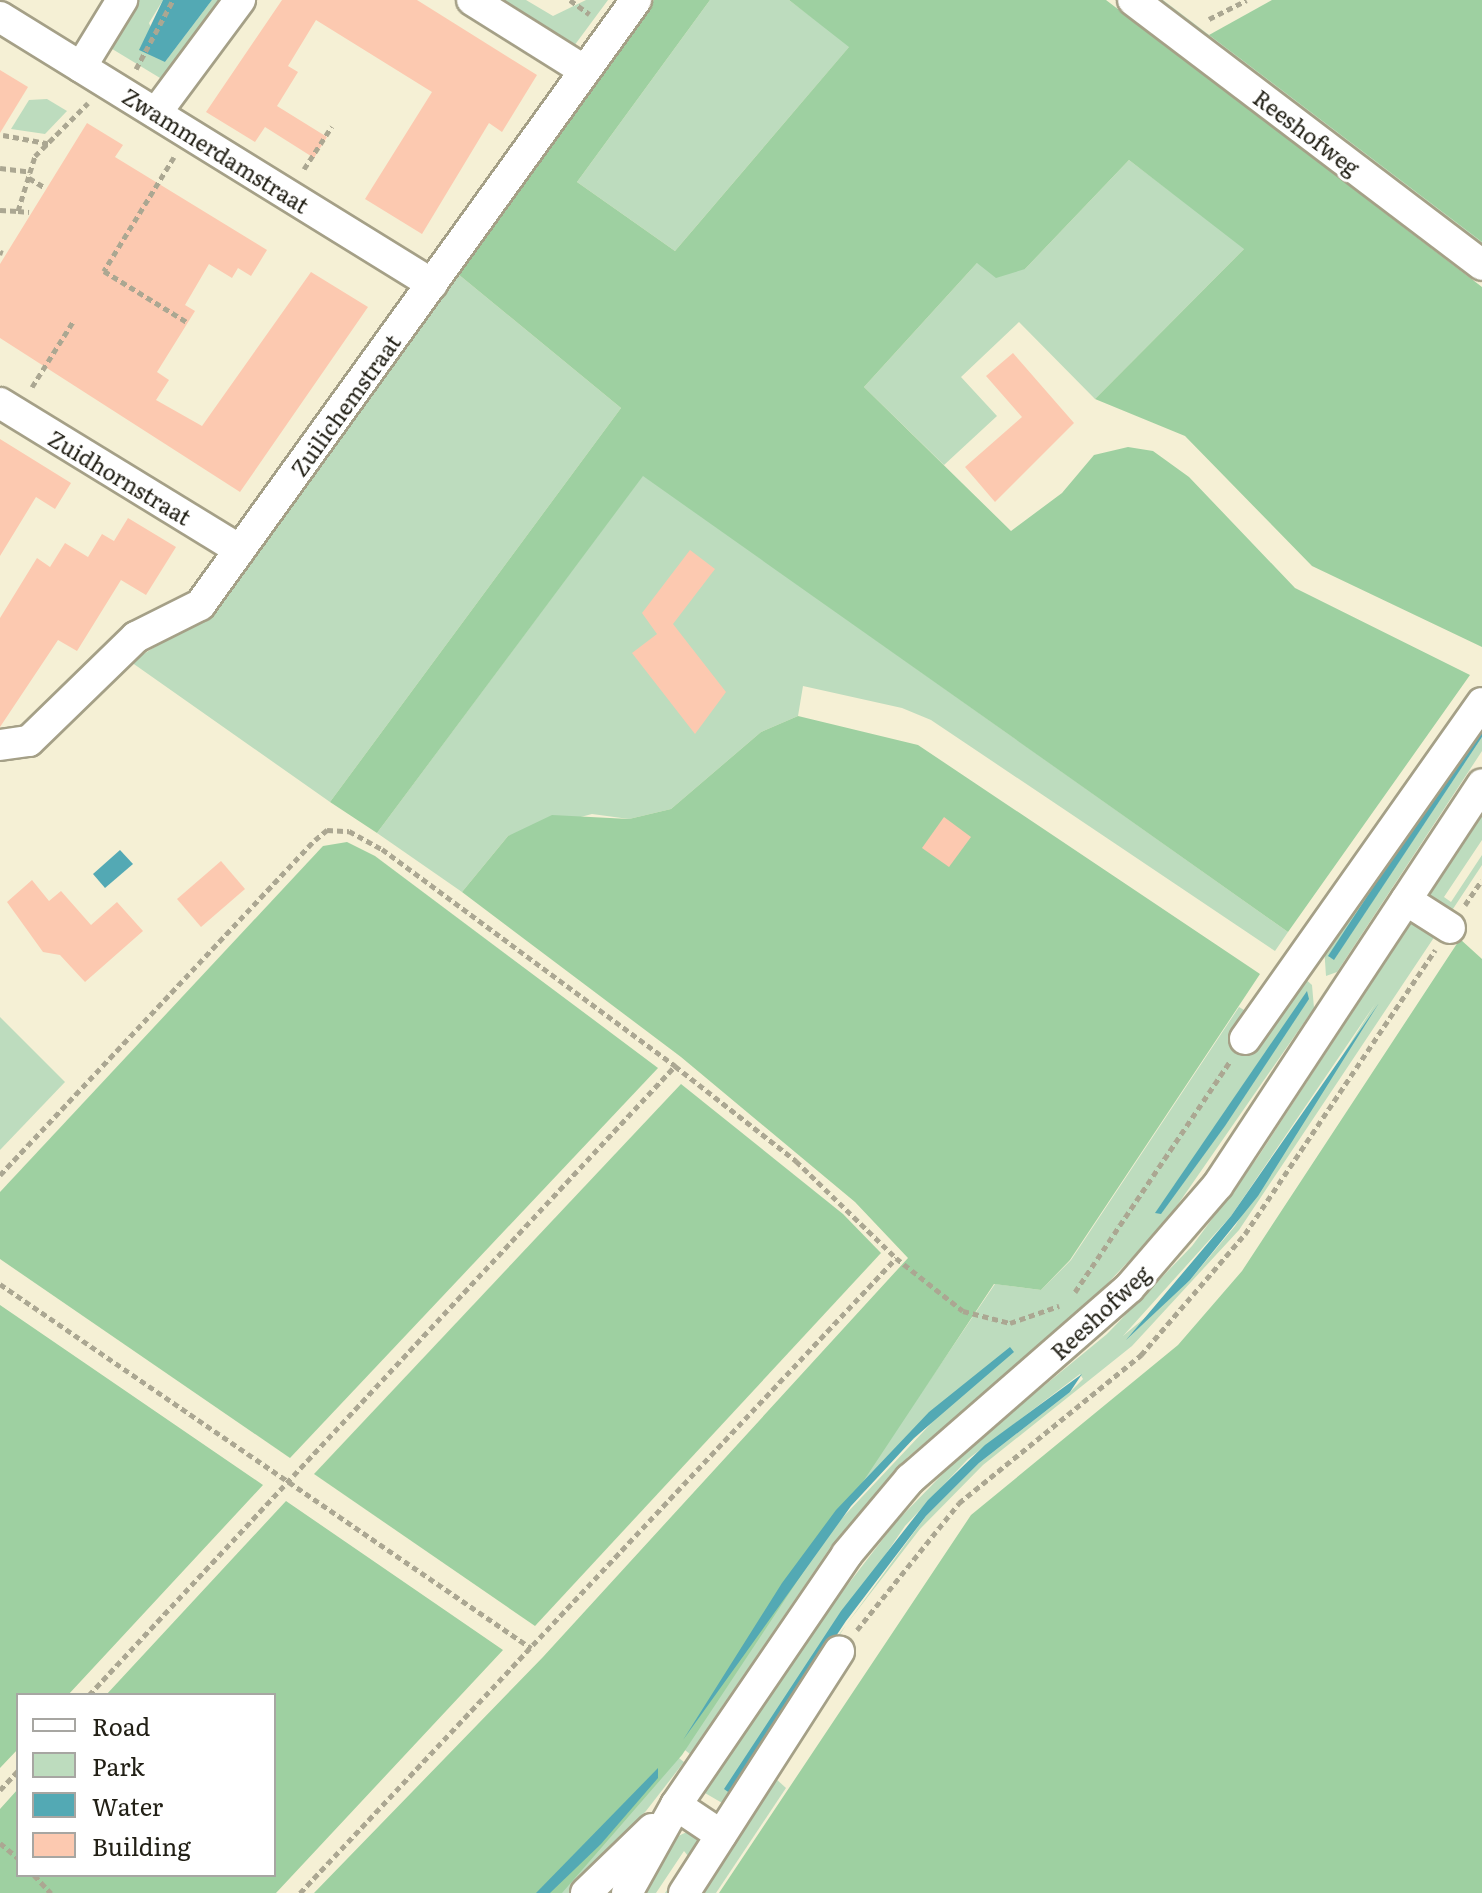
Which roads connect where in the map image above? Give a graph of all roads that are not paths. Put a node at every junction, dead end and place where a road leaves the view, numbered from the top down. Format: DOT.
graph roads {
  1 [pos="122,0"];
  2 [pos="240,0"];
  3 [pos="472,0"];
  4 [pos="636,0"];
  5 [pos="1133,0"];
  6 [pos="0,17"];
  7 [pos="585,71"];
  8 [pos="92,74"];
  9 [pos="156,113"];
  10 [pos="1482,265"];
  11 [pos="432,284"];
  12 [pos="8,408"];
  13 [pos="240,550"];
  14 [pos="1482,703"];
  15 [pos="0,745"];
  16 [pos="1482,784"];
  17 [pos="1406,900"];
  18 [pos="1450,928"];
  19 [pos="1245,1039"];
  20 [pos="839,1652"];
  21 [pos="676,1805"];
  22 [pos="721,1835"];
  23 [pos="586,1893"];
  24 [pos="627,1893"];
  25 [pos="684,1893"];
  1 -- 8 [label="street"];
  2 -- 9 [label="street"];
  3 -- 7 [label="street"];
  4 -- 7 [label="street, Zuilichemstraat"];
  5 -- 10 [label="street, Reeshofweg"];
  6 -- 8 [label="street, Zwammerdamstraat"];
  7 -- 11 [label="street, Zuilichemstraat"];
  8 -- 9 [label="street, Zwammerdamstraat"];
  9 -- 11 [label="street, Zwammerdamstraat"];
  11 -- 13 [label="street, Zuilichemstraat"];
  12 -- 13 [label="street, Zuidhornstraat"];
  13 -- 15 [label="street, Zuilichemstraat"];
  14 -- 19 [label="street"];
  16 -- 17 [label="street, Reeshofweg"];
  17 -- 18 [label="street"];
  17 -- 21 [label="street, Reeshofweg"];
  20 -- 22 [label="street"];
  21 -- 22 [label="street"];
  21 -- 23 [label="street, Reeshofweg"];
  21 -- 24 [label="street, Reeshofweg"];
  22 -- 25 [label="street"];
}
